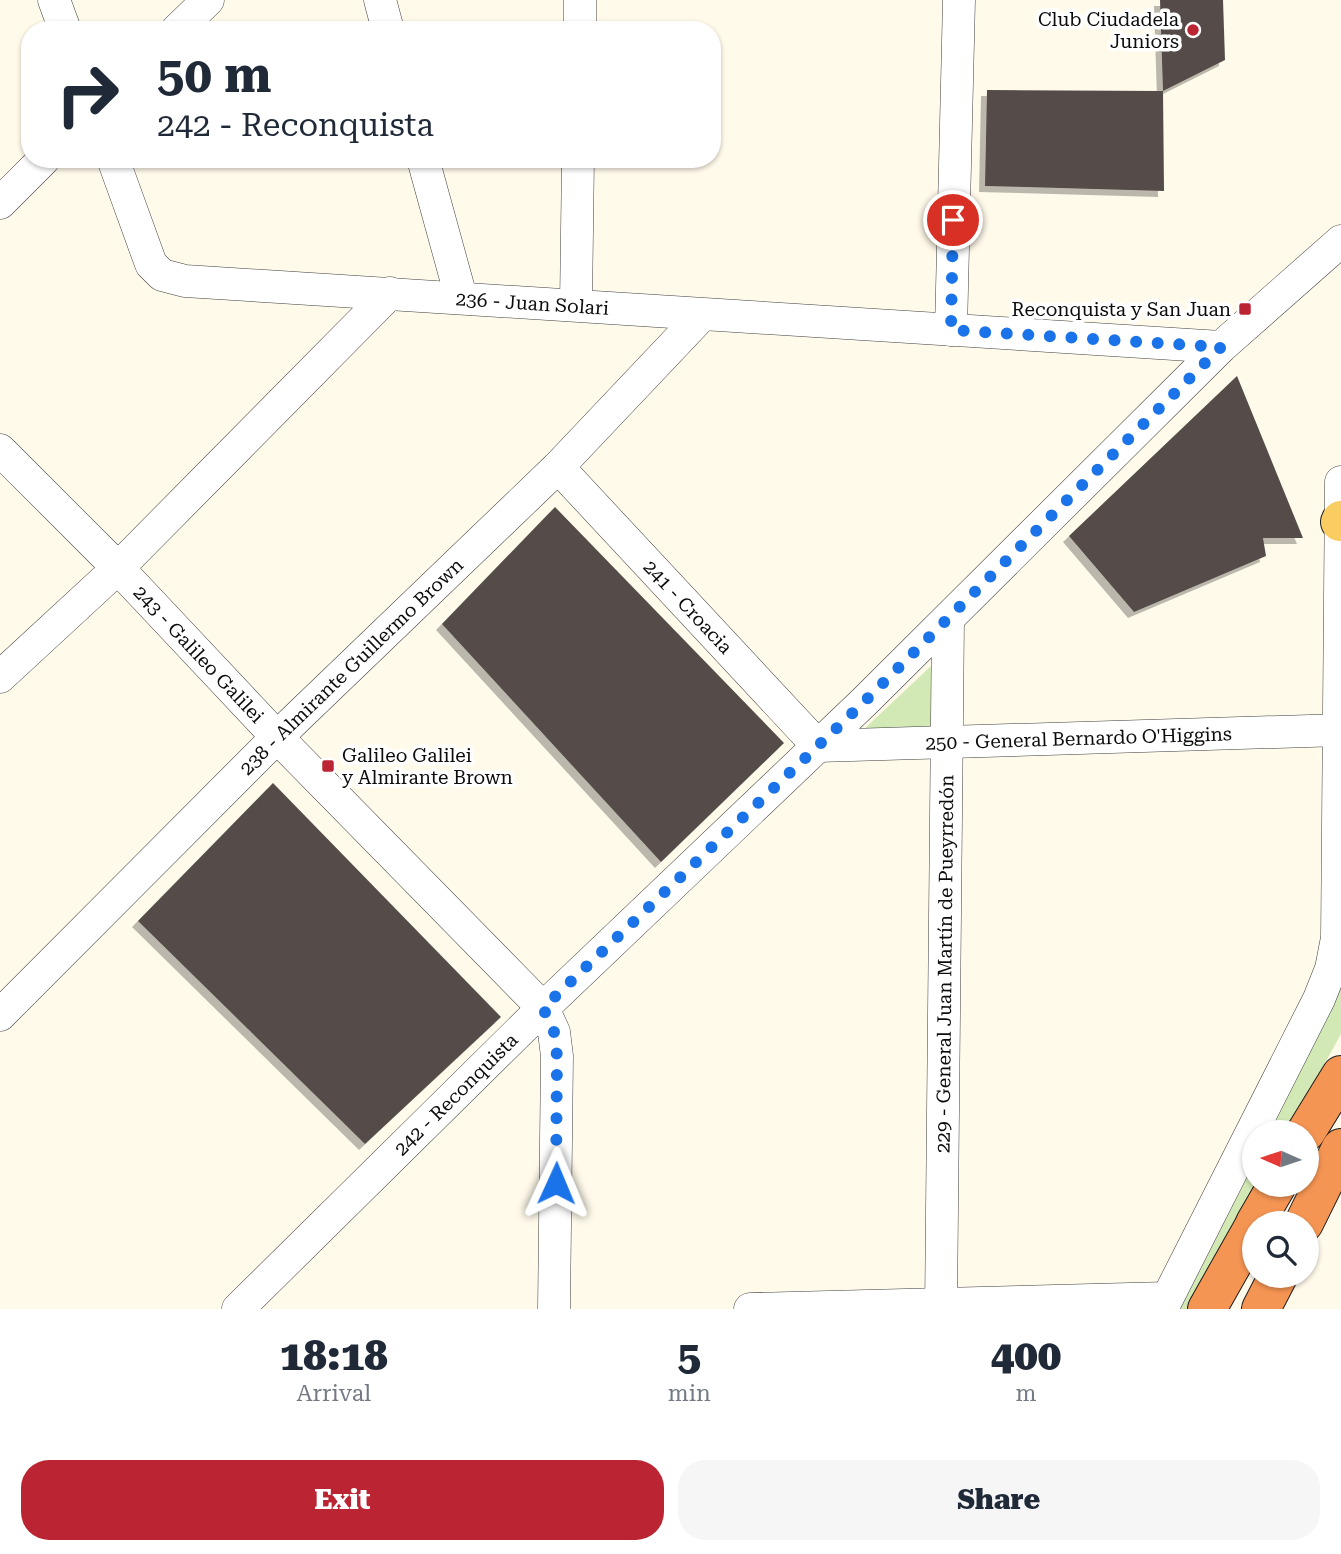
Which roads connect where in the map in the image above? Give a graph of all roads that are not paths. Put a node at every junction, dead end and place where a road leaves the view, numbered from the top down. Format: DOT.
graph roads {
  1 [pos="54,0"];
  2 [pos="208,0"];
  3 [pos="380,0"];
  4 [pos="580,0"];
  5 [pos="959,0"];
  6 [pos="62,21"];
  7 [pos="186,21"];
  8 [pos="386,21"];
  9 [pos="580,21"];
  10 [pos="35,168"];
  11 [pos="116,168"];
  12 [pos="425,168"];
  13 [pos="578,168"];
  14 [pos="0,202"];
  15 [pos="1336,254"];
  16 [pos="390,293"];
  17 [pos="461,297"];
  18 [pos="576,304"];
  19 [pos="702,314"];
  20 [pos="951,330"];
  21 [pos="1221,347"];
  22 [pos="0,450"];
  23 [pos="558,467"];
  24 [pos="1341,482"];
  25 [pos="1341,521"];
  26 [pos="118,568"];
  27 [pos="948,620"];
  28 [pos="0,677"];
  29 [pos="1340,730"];
  30 [pos="277,737"];
  31 [pos="948,740"];
  32 [pos="818,746"];
  33 [pos="543,1008"];
  34 [pos="0,1015"];
  35 [pos="1341,1075"];
  36 [pos="1313,1120"];
  37 [pos="1341,1148"];
  38 [pos="1310,1211"];
  39 [pos="1242,1248"];
  40 [pos="1272,1288"];
  41 [pos="1165,1303"];
  42 [pos="941,1306"];
  43 [pos="238,1309"];
  44 [pos="554,1309"];
  45 [pos="750,1309"];
  46 [pos="1208,1309"];
  47 [pos="1262,1309"];
  1 -- 6 [label="street"];
  2 -- 7 [label="street"];
  3 -- 8 [label="street"];
  4 -- 9 [label="street"];
  5 -- 20 [label="street"];
  10 -- 14 [label="street"];
  11 -- 16 [label="street, 236 - Juan Solari"];
  12 -- 17 [label="street"];
  13 -- 18 [label="street"];
  15 -- 21 [label="street, 242 - Reconquista"];
  16 -- 17 [label="street, 236 - Juan Solari"];
  16 -- 26 [label="street"];
  17 -- 18 [label="street, 236 - Juan Solari"];
  18 -- 19 [label="street, 236 - Juan Solari"];
  19 -- 20 [label="street, 236 - Juan Solari"];
  19 -- 23 [label="street, 238 - Almirante Guillermo Brown"];
  20 -- 21 [label="street, 236 - Juan Solari"];
  21 -- 27 [label="street, 242 - Reconquista"];
  22 -- 26 [label="street, 243 - Galileo Galilei"];
  23 -- 30 [label="street, 238 - Almirante Guillermo Brown"];
  23 -- 32 [label="street, 241 - Croacia"];
  24 -- 25 [label="street"];
  25 -- 29 [label="street"];
  26 -- 28 [label="street"];
  26 -- 30 [label="street, 243 - Galileo Galilei"];
  27 -- 31 [label="street, 229 - General Juan Martín de Pueyrredón"];
  27 -- 32 [label="street, 242 - Reconquista"];
  29 -- 31 [label="street, 250 - General Bernardo O'Higgins"];
  29 -- 41 [label="street"];
  30 -- 33 [label="street, 243 - Galileo Galilei"];
  30 -- 34 [label="street, 238 - Almirante Guillermo Brown"];
  31 -- 32 [label="street, 250 - General Bernardo O'Higgins"];
  31 -- 42 [label="street, 229 - General Juan Martín de Pueyrredón"];
  32 -- 33 [label="street, 242 - Reconquista"];
  33 -- 43 [label="street, 242 - Reconquista"];
  33 -- 44 [label="street"];
  35 -- 36 [label="highway"];
  37 -- 38 [label="highway"];
  39 -- 46 [label="highway"];
  40 -- 47 [label="highway"];
  41 -- 42 [label="street"];
  42 -- 45 [label="street"];
}
